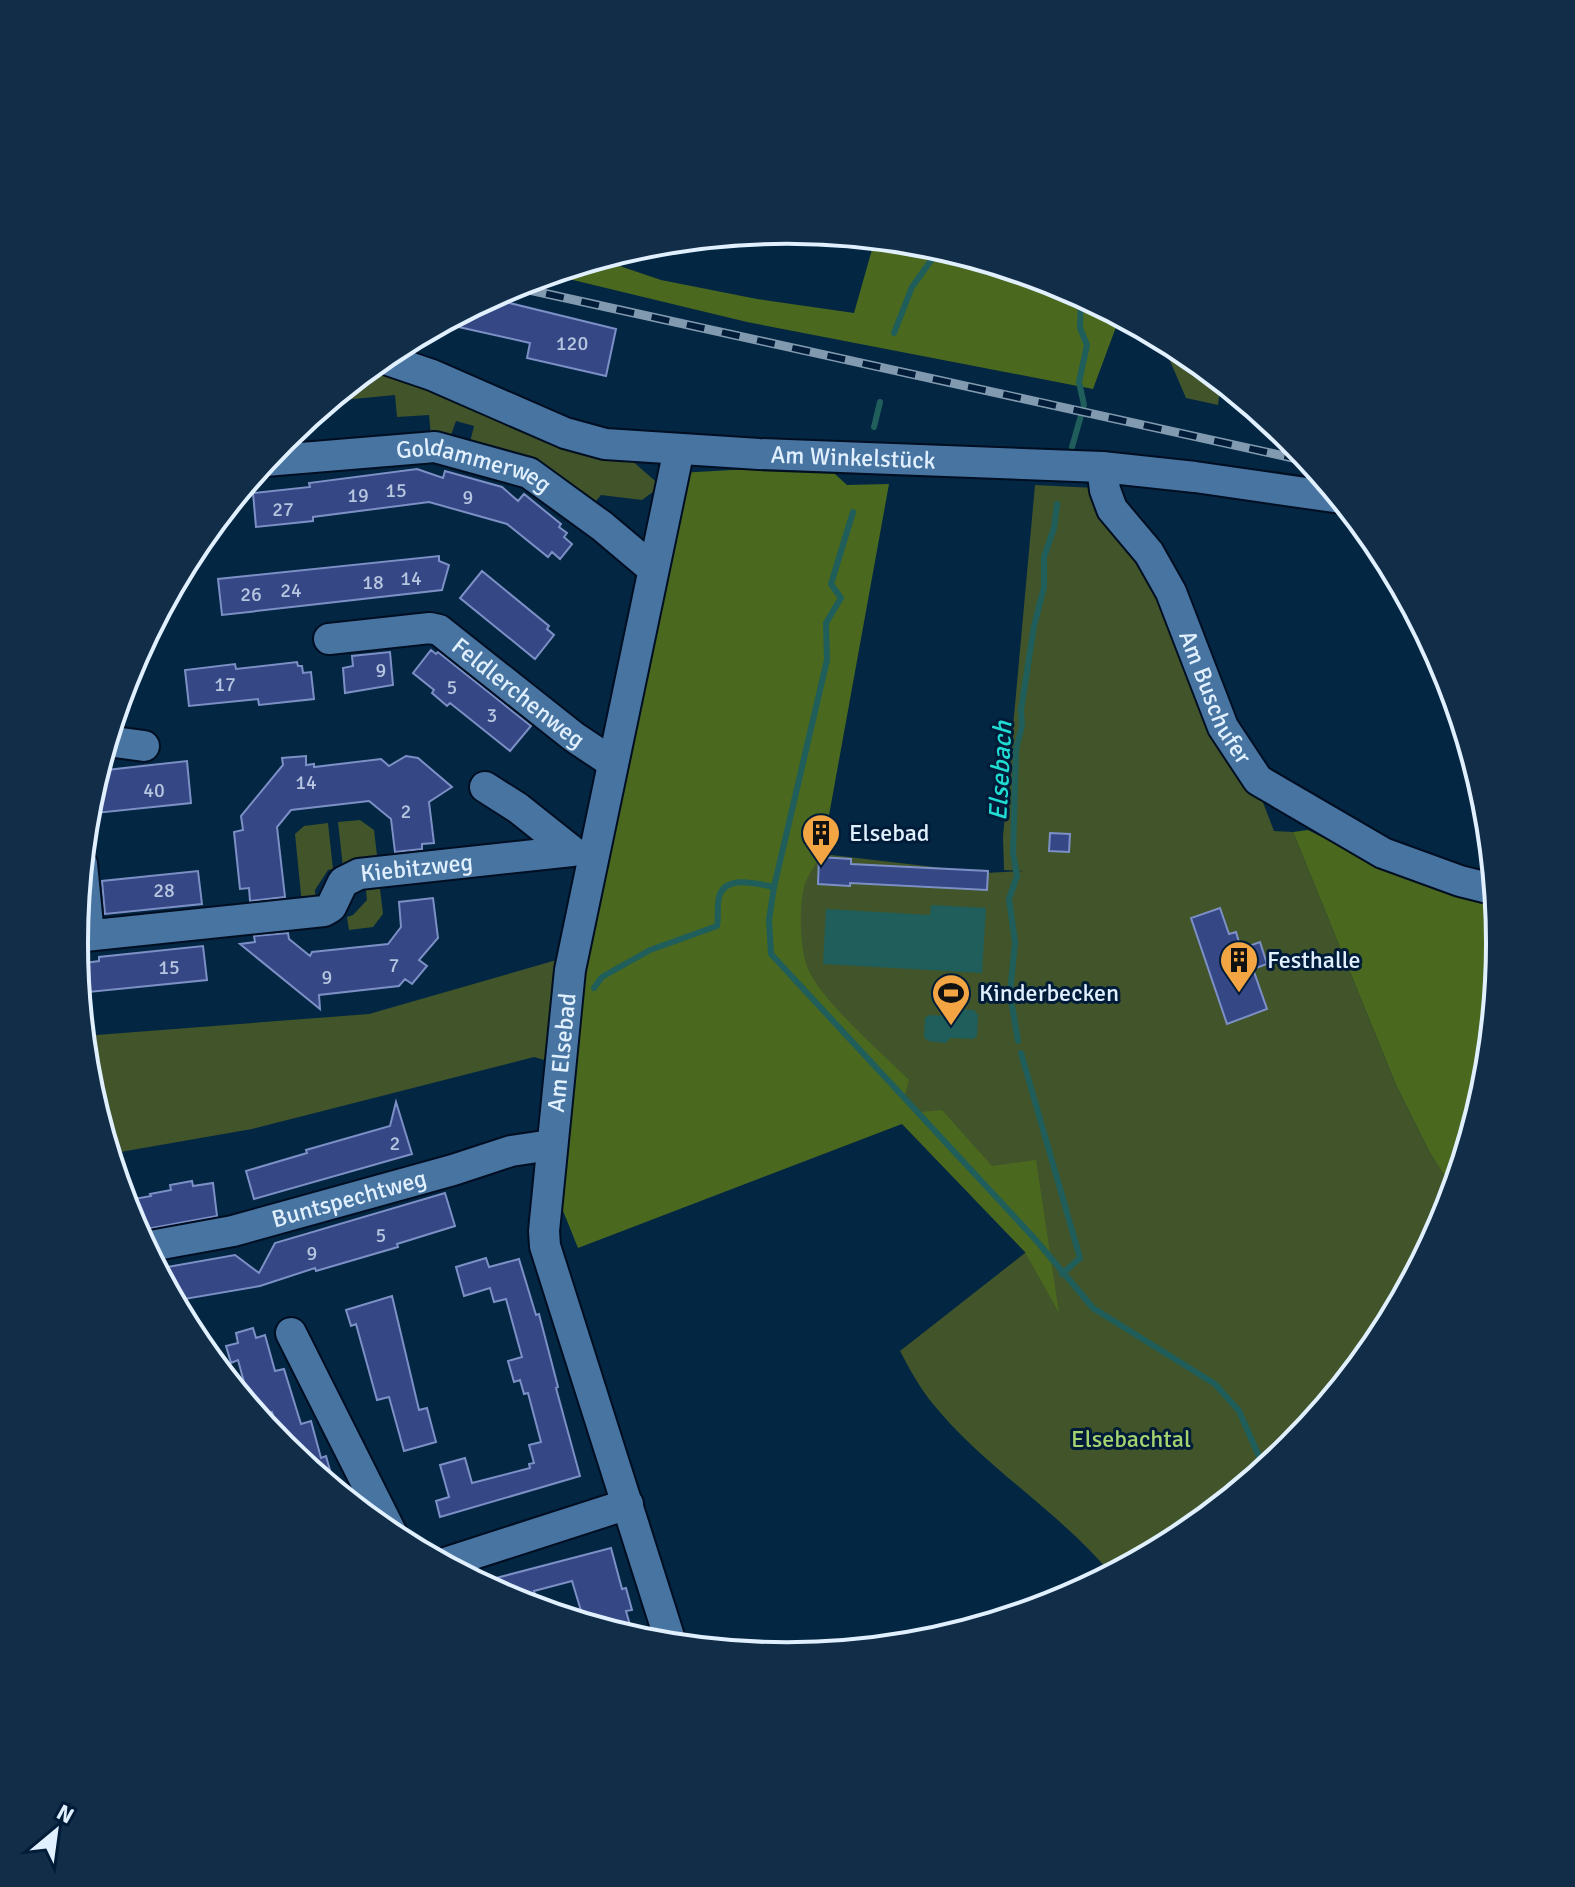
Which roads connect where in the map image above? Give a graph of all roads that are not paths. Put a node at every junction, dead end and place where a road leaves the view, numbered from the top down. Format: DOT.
graph roads {
  1 [pos="397,363"];
  2 [pos="679,449"];
  3 [pos="283,460"];
  4 [pos="1102,467"];
  5 [pos="1324,496"];
  6 [pos="653,569"];
  7 [pos="329,639"];
  8 [pos="118,742"];
  9 [pos="144,746"];
  10 [pos="613,763"];
  11 [pos="485,787"];
  12 [pos="582,854"];
  13 [pos="1485,887"];
  14 [pos="89,921"];
  15 [pos="551,1145"];
  16 [pos="156,1245"];
  17 [pos="291,1333"];
  18 [pos="628,1504"];
  19 [pos="381,1512"];
  20 [pos="457,1559"];
  21 [pos="668,1633"];
  1 -- 2 [label="street, Am Winkelstück"];
  2 -- 4 [label="street, Am Winkelstück"];
  2 -- 6 [label="street, Am Elsebad"];
  3 -- 6 [label="street, Goldammerweg"];
  4 -- 5 [label="street, Am Winkelstück"];
  4 -- 13 [label="street, Am Buschufer"];
  6 -- 10 [label="street, Am Elsebad"];
  7 -- 10 [label="street, Feldlerchenweg"];
  8 -- 9 [label="street"];
  10 -- 12 [label="street, Am Elsebad"];
  11 -- 12 [label="street"];
  12 -- 14 [label="street, Kiebitzweg"];
  12 -- 15 [label="street, Am Elsebad"];
  15 -- 16 [label="street, Buntspechtweg"];
  15 -- 18 [label="street, Am Elsebad"];
  17 -- 19 [label="street"];
  18 -- 20 [label="street"];
  18 -- 21 [label="street, Am Elsebad"];
}
